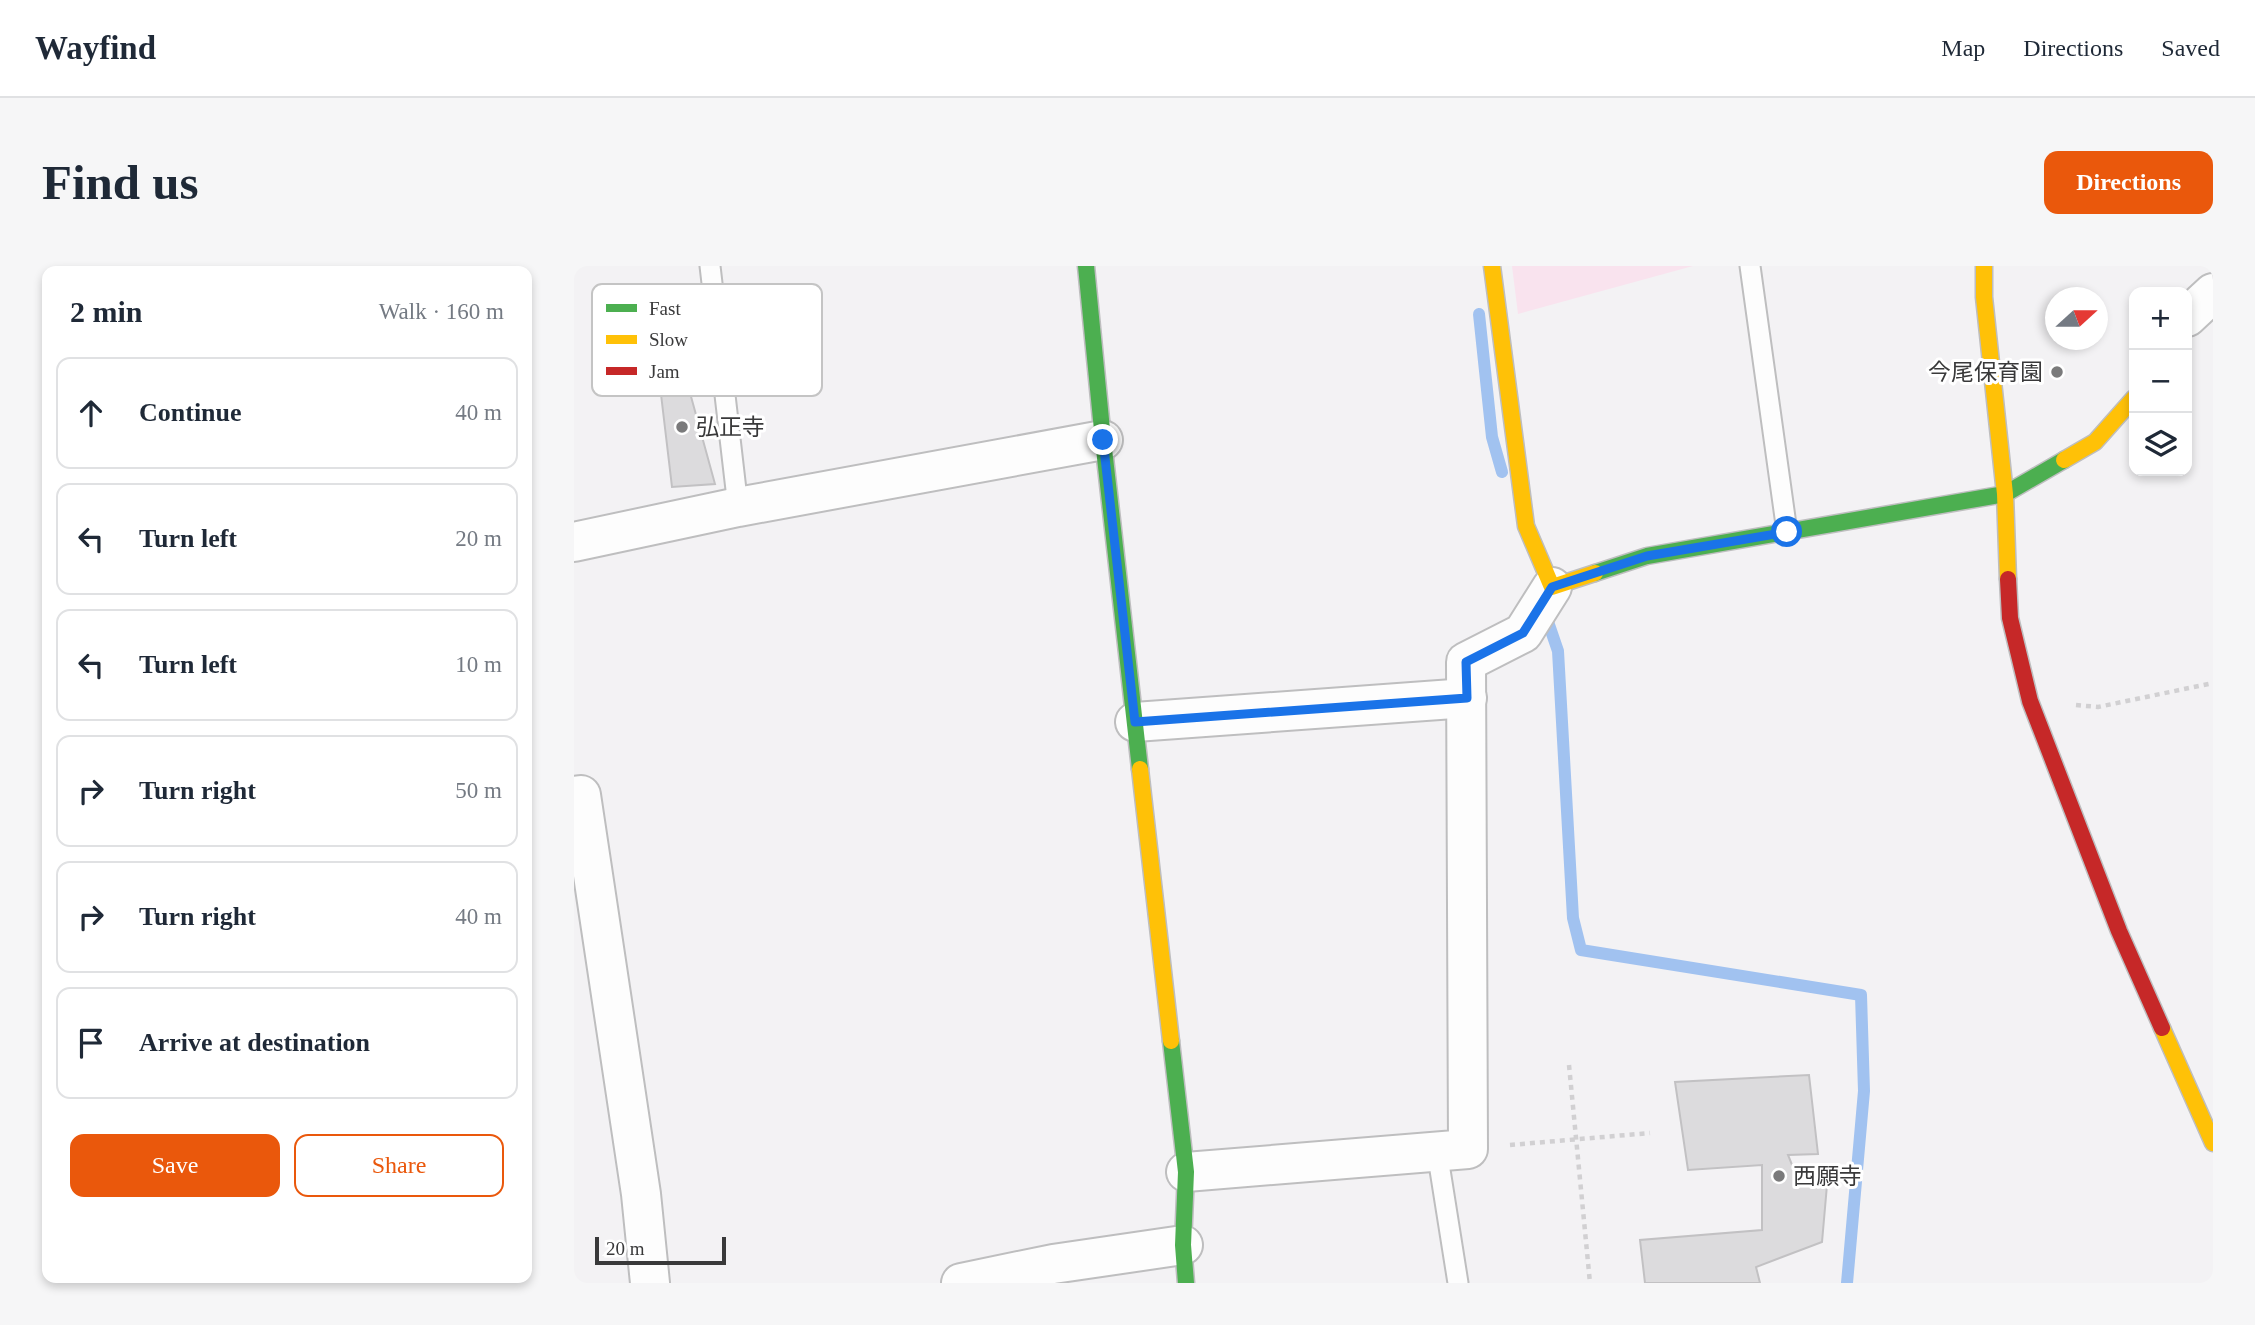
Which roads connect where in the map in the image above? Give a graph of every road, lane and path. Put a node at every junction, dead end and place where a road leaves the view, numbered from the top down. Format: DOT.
graph roads {
  1 [pos="710,266"];
  2 [pos="1086,266"];
  3 [pos="1492,266"];
  4 [pos="1750,266"];
  5 [pos="1984,266"];
  6 [pos="712,284"];
  7 [pos="2213,293"];
  8 [pos="2192,312"];
  9 [pos="725,396"];
  10 [pos="2129,404"];
  11 [pos="1103,440"];
  12 [pos="2006,494"];
  13 [pos="738,507"];
  14 [pos="1787,532"];
  15 [pos="574,542"];
  16 [pos="1552,587"];
  17 [pos="2213,683"];
  18 [pos="1467,698"];
  19 [pos="2030,701"];
  20 [pos="1135,722"];
  21 [pos="574,796"];
  22 [pos="1569,1065"];
  23 [pos="1650,1133"];
  24 [pos="1576,1139"];
  25 [pos="2213,1143"];
  26 [pos="1452,1150"];
  27 [pos="1186,1172"];
  28 [pos="1183,1245"];
  29 [pos="650,1283"];
  30 [pos="961,1283"];
  31 [pos="1186,1283"];
  32 [pos="1458,1283"];
  33 [pos="1590,1283"];
  1 -- 6 [label="lane"];
  2 -- 11 [label="street"];
  3 -- 16 [label="street"];
  4 -- 14 [label="lane"];
  5 -- 12 [label="street"];
  7 -- 8 [label="street"];
  9 -- 13 [label="lane"];
  10 -- 12 [label="street"];
  11 -- 13 [label="street"];
  11 -- 20 [label="street"];
  12 -- 14 [label="street"];
  12 -- 19 [label="street"];
  13 -- 15 [label="street"];
  14 -- 16 [label="street"];
  16 -- 18 [label="street"];
  17 -- 19 [label="path"];
  18 -- 20 [label="street"];
  18 -- 26 [label="street"];
  19 -- 25 [label="street"];
  20 -- 27 [label="street"];
  21 -- 29 [label="street"];
  22 -- 24 [label="path"];
  23 -- 24 [label="path"];
  24 -- 26 [label="path"];
  24 -- 33 [label="path"];
  26 -- 27 [label="street"];
  26 -- 32 [label="lane"];
  27 -- 28 [label="street"];
  28 -- 30 [label="street"];
  28 -- 31 [label="street"];
}
